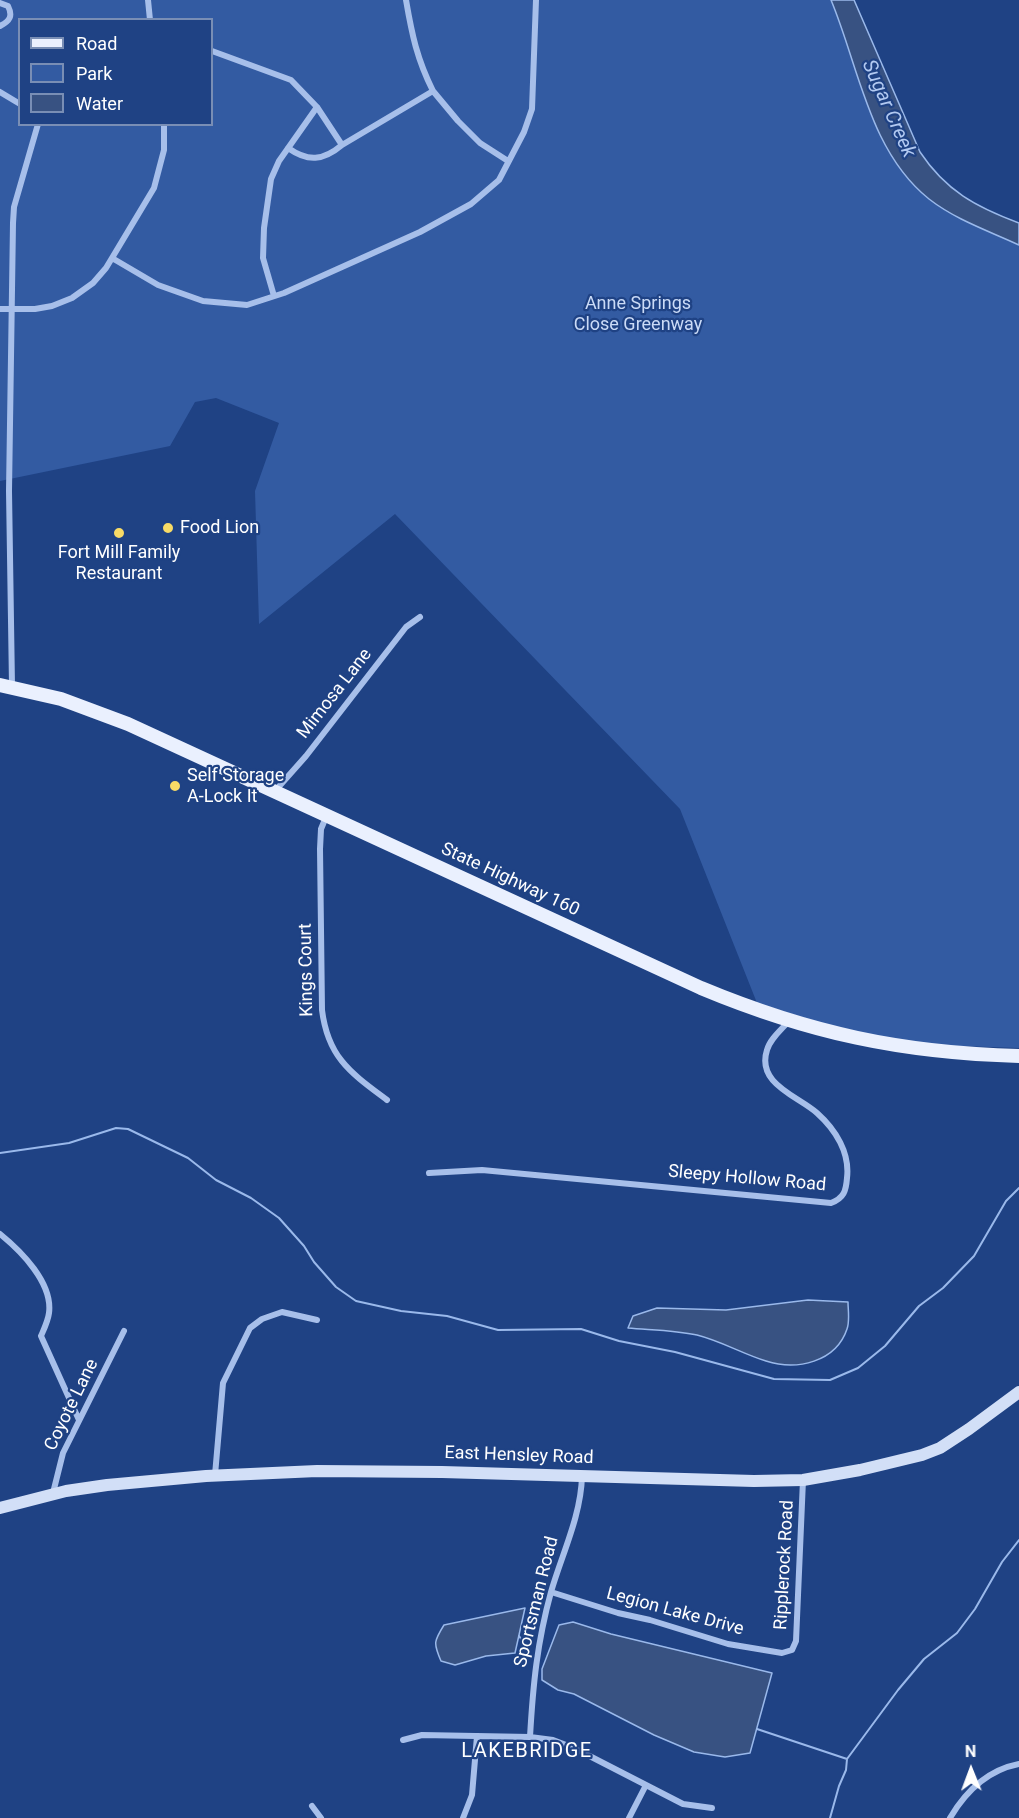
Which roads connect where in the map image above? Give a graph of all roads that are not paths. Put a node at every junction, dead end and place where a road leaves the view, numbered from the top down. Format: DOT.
graph roads {
  1 [pos="148,0"];
  2 [pos="406,0"];
  3 [pos="536,0"];
  4 [pos="0,3"];
  5 [pos="150,18"];
  6 [pos="0,27"];
  7 [pos="213,51"];
  8 [pos="433,91"];
  9 [pos="0,92"];
  10 [pos="18,103"];
  11 [pos="317,107"];
  12 [pos="37,126"];
  13 [pos="164,126"];
  14 [pos="342,145"];
  15 [pos="288,148"];
  16 [pos="508,161"];
  17 [pos="112,258"];
  18 [pos="274,296"];
  19 [pos="0,309"];
  20 [pos="13,309"];
  21 [pos="420,617"];
  22 [pos="6,686"];
  23 [pos="275,792"];
  24 [pos="328,815"];
  25 [pos="789,1021"];
  26 [pos="1019,1056"];
  27 [pos="387,1100"];
  28 [pos="429,1173"];
  29 [pos="0,1234"];
  30 [pos="317,1320"];
  31 [pos="124,1331"];
  32 [pos="1019,1392"];
  33 [pos="79,1420"];
  34 [pos="215,1476"];
  35 [pos="582,1476"];
  36 [pos="803,1480"];
  37 [pos="53,1494"];
  38 [pos="0,1508"];
  39 [pos="551,1592"];
  40 [pos="792,1650"];
  41 [pos="477,1736"];
  42 [pos="530,1737"];
  43 [pos="403,1740"];
  44 [pos="1019,1764"];
  45 [pos="646,1785"];
  46 [pos="312,1806"];
  47 [pos="712,1808"];
  48 [pos="321,1818"];
  49 [pos="463,1818"];
  50 [pos="629,1818"];
  51 [pos="950,1818"];
  1 -- 5 [label="street"];
  2 -- 8 [label="street"];
  3 -- 16 [label="street"];
  4 -- 6 [label="street"];
  7 -- 11 [label="street"];
  8 -- 14 [label="street"];
  8 -- 16 [label="street"];
  9 -- 10 [label="street"];
  11 -- 14 [label="street"];
  11 -- 15 [label="street"];
  12 -- 20 [label="street"];
  13 -- 17 [label="street"];
  14 -- 15 [label="street"];
  15 -- 18 [label="street"];
  16 -- 18 [label="street"];
  17 -- 18 [label="street"];
  17 -- 20 [label="street"];
  19 -- 20 [label="street"];
  20 -- 22 [label="street"];
  21 -- 23 [label="street, Mimosa Lane"];
  22 -- 23 [label="main road, State Highway 160"];
  23 -- 24 [label="main road, State Highway 160"];
  24 -- 25 [label="main road, State Highway 160"];
  24 -- 27 [label="street, Kings Court"];
  25 -- 26 [label="main road, State Highway 160"];
  25 -- 28 [label="street, Sleepy Hollow Road"];
  29 -- 33 [label="street"];
  30 -- 34 [label="street"];
  31 -- 33 [label="street, Coyote Lane"];
  32 -- 36 [label="main road, East Hensley Road"];
  33 -- 37 [label="street, Coyote Lane"];
  34 -- 35 [label="main road, East Hensley Road"];
  34 -- 37 [label="main road, East Hensley Road"];
  35 -- 36 [label="main road, East Hensley Road"];
  35 -- 39 [label="street, Sportsman Road"];
  36 -- 40 [label="street, Ripplerock Road"];
  37 -- 38 [label="main road, East Hensley Road"];
  39 -- 40 [label="street, Legion Lake Drive"];
  39 -- 42 [label="street, Sportsman Road"];
  41 -- 42 [label="street"];
  41 -- 43 [label="street"];
  41 -- 49 [label="street"];
  42 -- 45 [label="street"];
  44 -- 51 [label="street"];
  45 -- 47 [label="street"];
  45 -- 50 [label="street"];
  46 -- 48 [label="street"];
}
